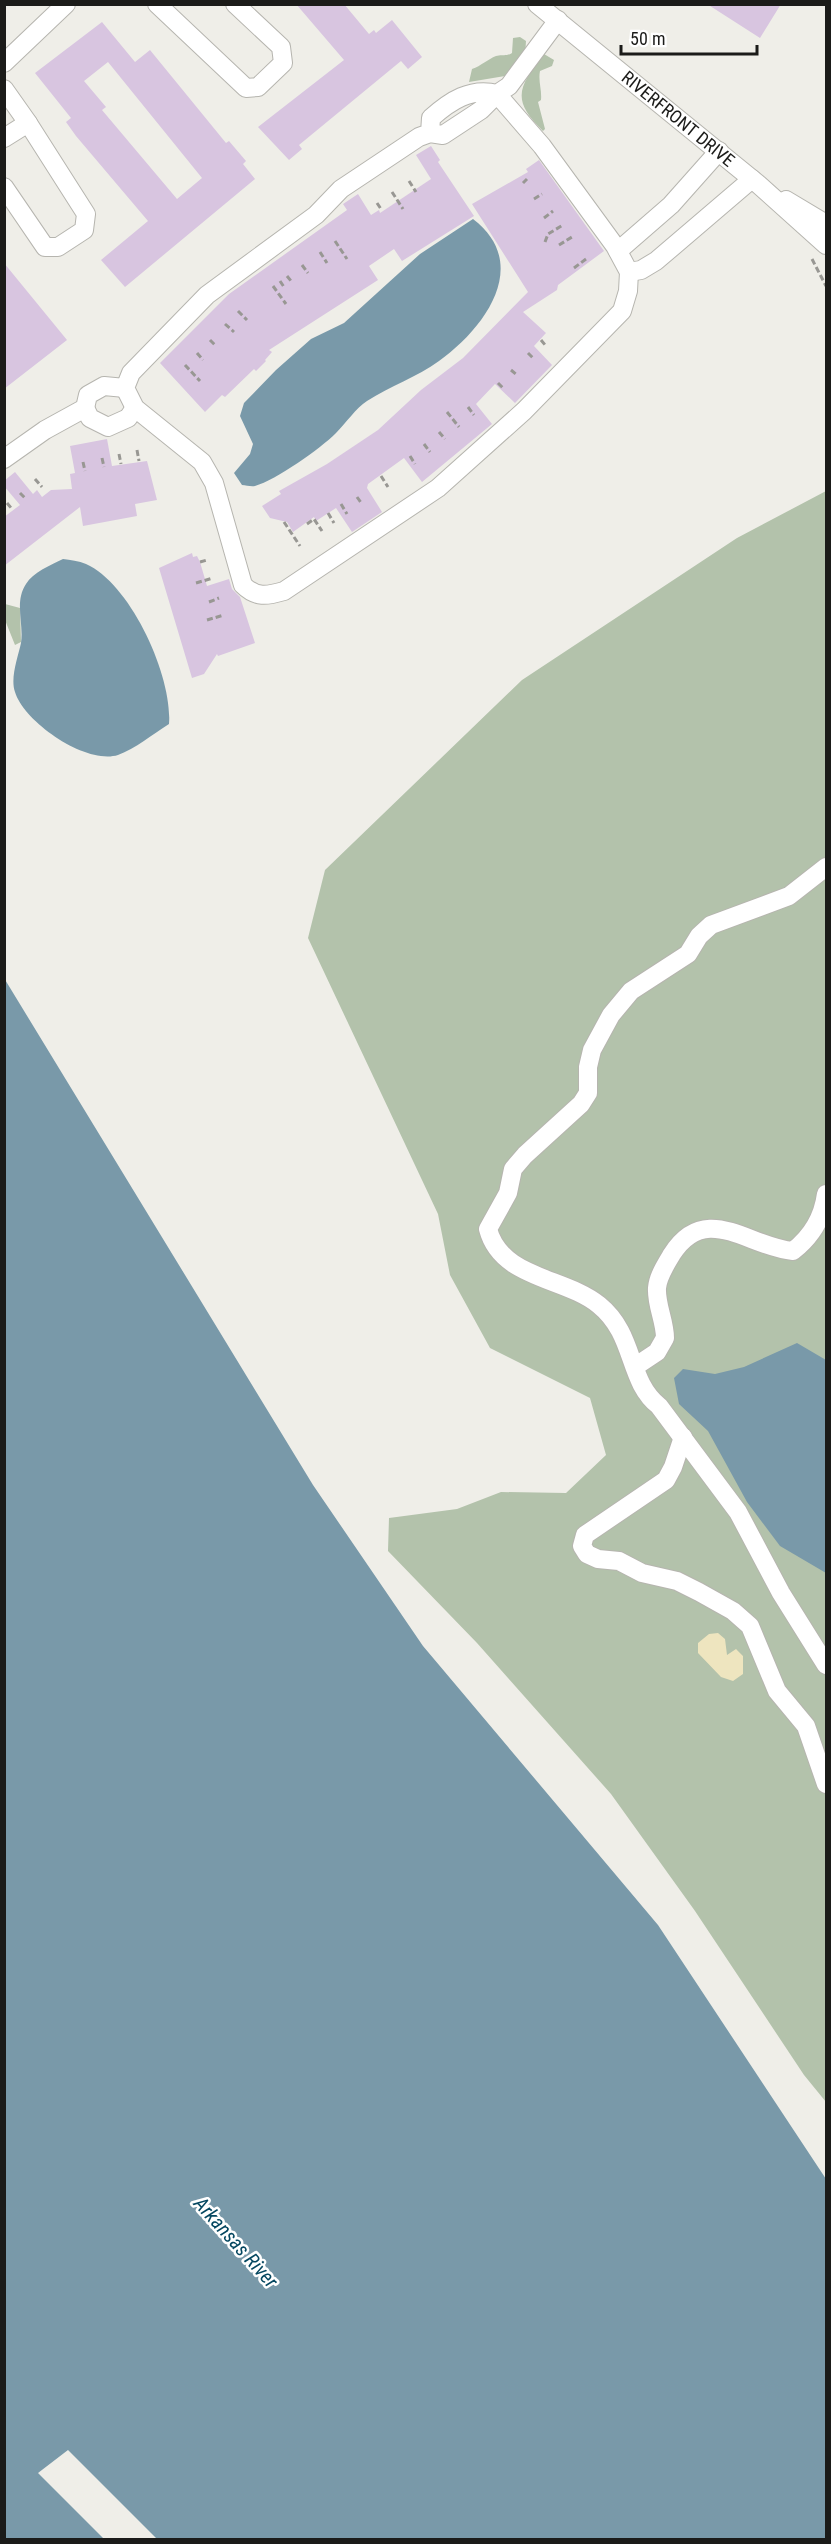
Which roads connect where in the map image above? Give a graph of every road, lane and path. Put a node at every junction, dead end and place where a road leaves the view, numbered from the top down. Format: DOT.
graph roads {
  1 [pos="66,4"];
  2 [pos="157,4"];
  3 [pos="235,4"];
  4 [pos="536,6"];
  5 [pos="558,20"];
  6 [pos="4,63"];
  7 [pos="4,89"];
  8 [pos="497,94"];
  9 [pos="28,123"];
  10 [pos="4,138"];
  11 [pos="719,152"];
  12 [pos="527,179"];
  13 [pos="409,181"];
  14 [pos="755,182"];
  15 [pos="523,183"];
  16 [pos="4,187"];
  17 [pos="392,192"];
  18 [pos="416,192"];
  19 [pos="542,194"];
  20 [pos="534,199"];
  21 [pos="377,203"];
  22 [pos="671,205"];
  23 [pos="381,209"];
  24 [pos="403,209"];
  25 [pos="553,211"];
  26 [pos="543,218"];
  27 [pos="826,224"];
  28 [pos="563,225"];
  29 [pos="694,228"];
  30 [pos="572,237"];
  31 [pos="335,241"];
  32 [pos="545,242"];
  33 [pos="559,245"];
  34 [pos="826,245"];
  35 [pos="618,251"];
  36 [pos="320,252"];
  37 [pos="586,259"];
  38 [pos="347,260"];
  39 [pos="327,263"];
  40 [pos="302,265"];
  41 [pos="824,266"];
  42 [pos="574,268"];
  43 [pos="629,272"];
  44 [pos="308,273"];
  45 [pos="821,273"];
  46 [pos="287,276"];
  47 [pos="280,281"];
  48 [pos="291,281"];
  49 [pos="273,286"];
  50 [pos="284,286"];
  51 [pos="286,304"];
  52 [pos="238,311"];
  53 [pos="247,320"];
  54 [pos="225,324"];
  55 [pos="234,332"];
  56 [pos="210,340"];
  57 [pos="541,340"];
  58 [pos="216,346"];
  59 [pos="546,346"];
  60 [pos="197,353"];
  61 [pos="528,353"];
  62 [pos="534,358"];
  63 [pos="203,360"];
  64 [pos="184,365"];
  65 [pos="512,370"];
  66 [pos="517,375"];
  67 [pos="200,381"];
  68 [pos="498,383"];
  69 [pos="125,388"];
  70 [pos="504,389"];
  71 [pos="468,407"];
  72 [pos="85,408"];
  73 [pos="135,408"];
  74 [pos="447,412"];
  75 [pos="474,415"];
  76 [pos="459,428"];
  77 [pos="439,432"];
  78 [pos="445,439"];
  79 [pos="424,444"];
  80 [pos="137,450"];
  81 [pos="430,452"];
  82 [pos="119,454"];
  83 [pos="410,456"];
  84 [pos="102,458"];
  85 [pos="4,459"];
  86 [pos="139,461"];
  87 [pos="83,462"];
  88 [pos="121,464"];
  89 [pos="416,464"];
  90 [pos="104,467"];
  91 [pos="86,471"];
  92 [pos="381,476"];
  93 [pos="35,479"];
  94 [pos="42,487"];
  95 [pos="388,487"];
  96 [pos="20,493"];
  97 [pos="357,496"];
  98 [pos="25,498"];
  99 [pos="7,503"];
  100 [pos="341,504"];
  101 [pos="362,504"];
  102 [pos="12,509"];
  103 [pos="328,513"];
  104 [pos="347,514"];
  105 [pos="284,522"];
  106 [pos="334,523"];
  107 [pos="307,524"];
  108 [pos="322,531"];
  109 [pos="300,546"];
  110 [pos="207,560"];
  111 [pos="200,562"];
  112 [pos="213,578"];
  113 [pos="196,583"];
  114 [pos="219,598"];
  115 [pos="209,602"];
  116 [pos="224,615"];
  117 [pos="207,620"];
  118 [pos="826,867"];
  119 [pos="826,1194"];
  120 [pos="636,1365"];
  121 [pos="683,1437"];
  122 [pos="826,1665"];
  123 [pos="826,1784"];
  1 -- 6 [label="street"];
  2 -- 3 [label="street"];
  4 -- 5 [label="street, RIVERFRONT DRIVE"];
  5 -- 8 [label="street"];
  5 -- 11 [label="street, RIVERFRONT DRIVE"];
  7 -- 9 [label="street"];
  8 -- 35 [label="street"];
  8 -- 69 [label="street"];
  9 -- 10 [label="street"];
  9 -- 16 [label="street"];
  11 -- 14 [label="street, RIVERFRONT DRIVE"];
  11 -- 22 [label="street"];
  12 -- 15 [label="path"];
  13 -- 18 [label="path"];
  14 -- 27 [label="street, RIVERFRONT DRIVE"];
  14 -- 29 [label="street"];
  14 -- 34 [label="street, RIVERFRONT DRIVE"];
  17 -- 24 [label="path"];
  19 -- 20 [label="path"];
  21 -- 23 [label="path"];
  22 -- 29 [label="street"];
  22 -- 35 [label="street"];
  25 -- 26 [label="path"];
  28 -- 32 [label="path"];
  29 -- 43 [label="street"];
  30 -- 33 [label="path"];
  31 -- 38 [label="path"];
  35 -- 43 [label="street"];
  36 -- 39 [label="path"];
  37 -- 42 [label="path"];
  40 -- 44 [label="path"];
  41 -- 45 [label="path"];
  43 -- 73 [label="street"];
  46 -- 48 [label="path"];
  47 -- 50 [label="path"];
  49 -- 51 [label="path"];
  52 -- 53 [label="path"];
  54 -- 55 [label="path"];
  56 -- 58 [label="path"];
  57 -- 59 [label="path"];
  60 -- 63 [label="path"];
  61 -- 62 [label="path"];
  64 -- 67 [label="path"];
  65 -- 66 [label="path"];
  68 -- 70 [label="path"];
  69 -- 72 [label="street"];
  69 -- 73 [label="street"];
  71 -- 75 [label="path"];
  72 -- 73 [label="street"];
  72 -- 85 [label="street"];
  74 -- 76 [label="path"];
  77 -- 78 [label="path"];
  79 -- 81 [label="path"];
  80 -- 86 [label="path"];
  82 -- 88 [label="path"];
  83 -- 89 [label="path"];
  84 -- 90 [label="path"];
  87 -- 91 [label="path"];
  92 -- 95 [label="path"];
  93 -- 94 [label="path"];
  96 -- 98 [label="path"];
  97 -- 101 [label="path"];
  99 -- 102 [label="path"];
  100 -- 104 [label="path"];
  103 -- 106 [label="path"];
  105 -- 109 [label="path"];
  107 -- 108 [label="path"];
  110 -- 111 [label="path"];
  112 -- 113 [label="path"];
  114 -- 115 [label="path"];
  116 -- 117 [label="path"];
  118 -- 120 [label="street"];
  119 -- 120 [label="street"];
  120 -- 121 [label="street"];
  121 -- 122 [label="street"];
  121 -- 123 [label="street"];
}
